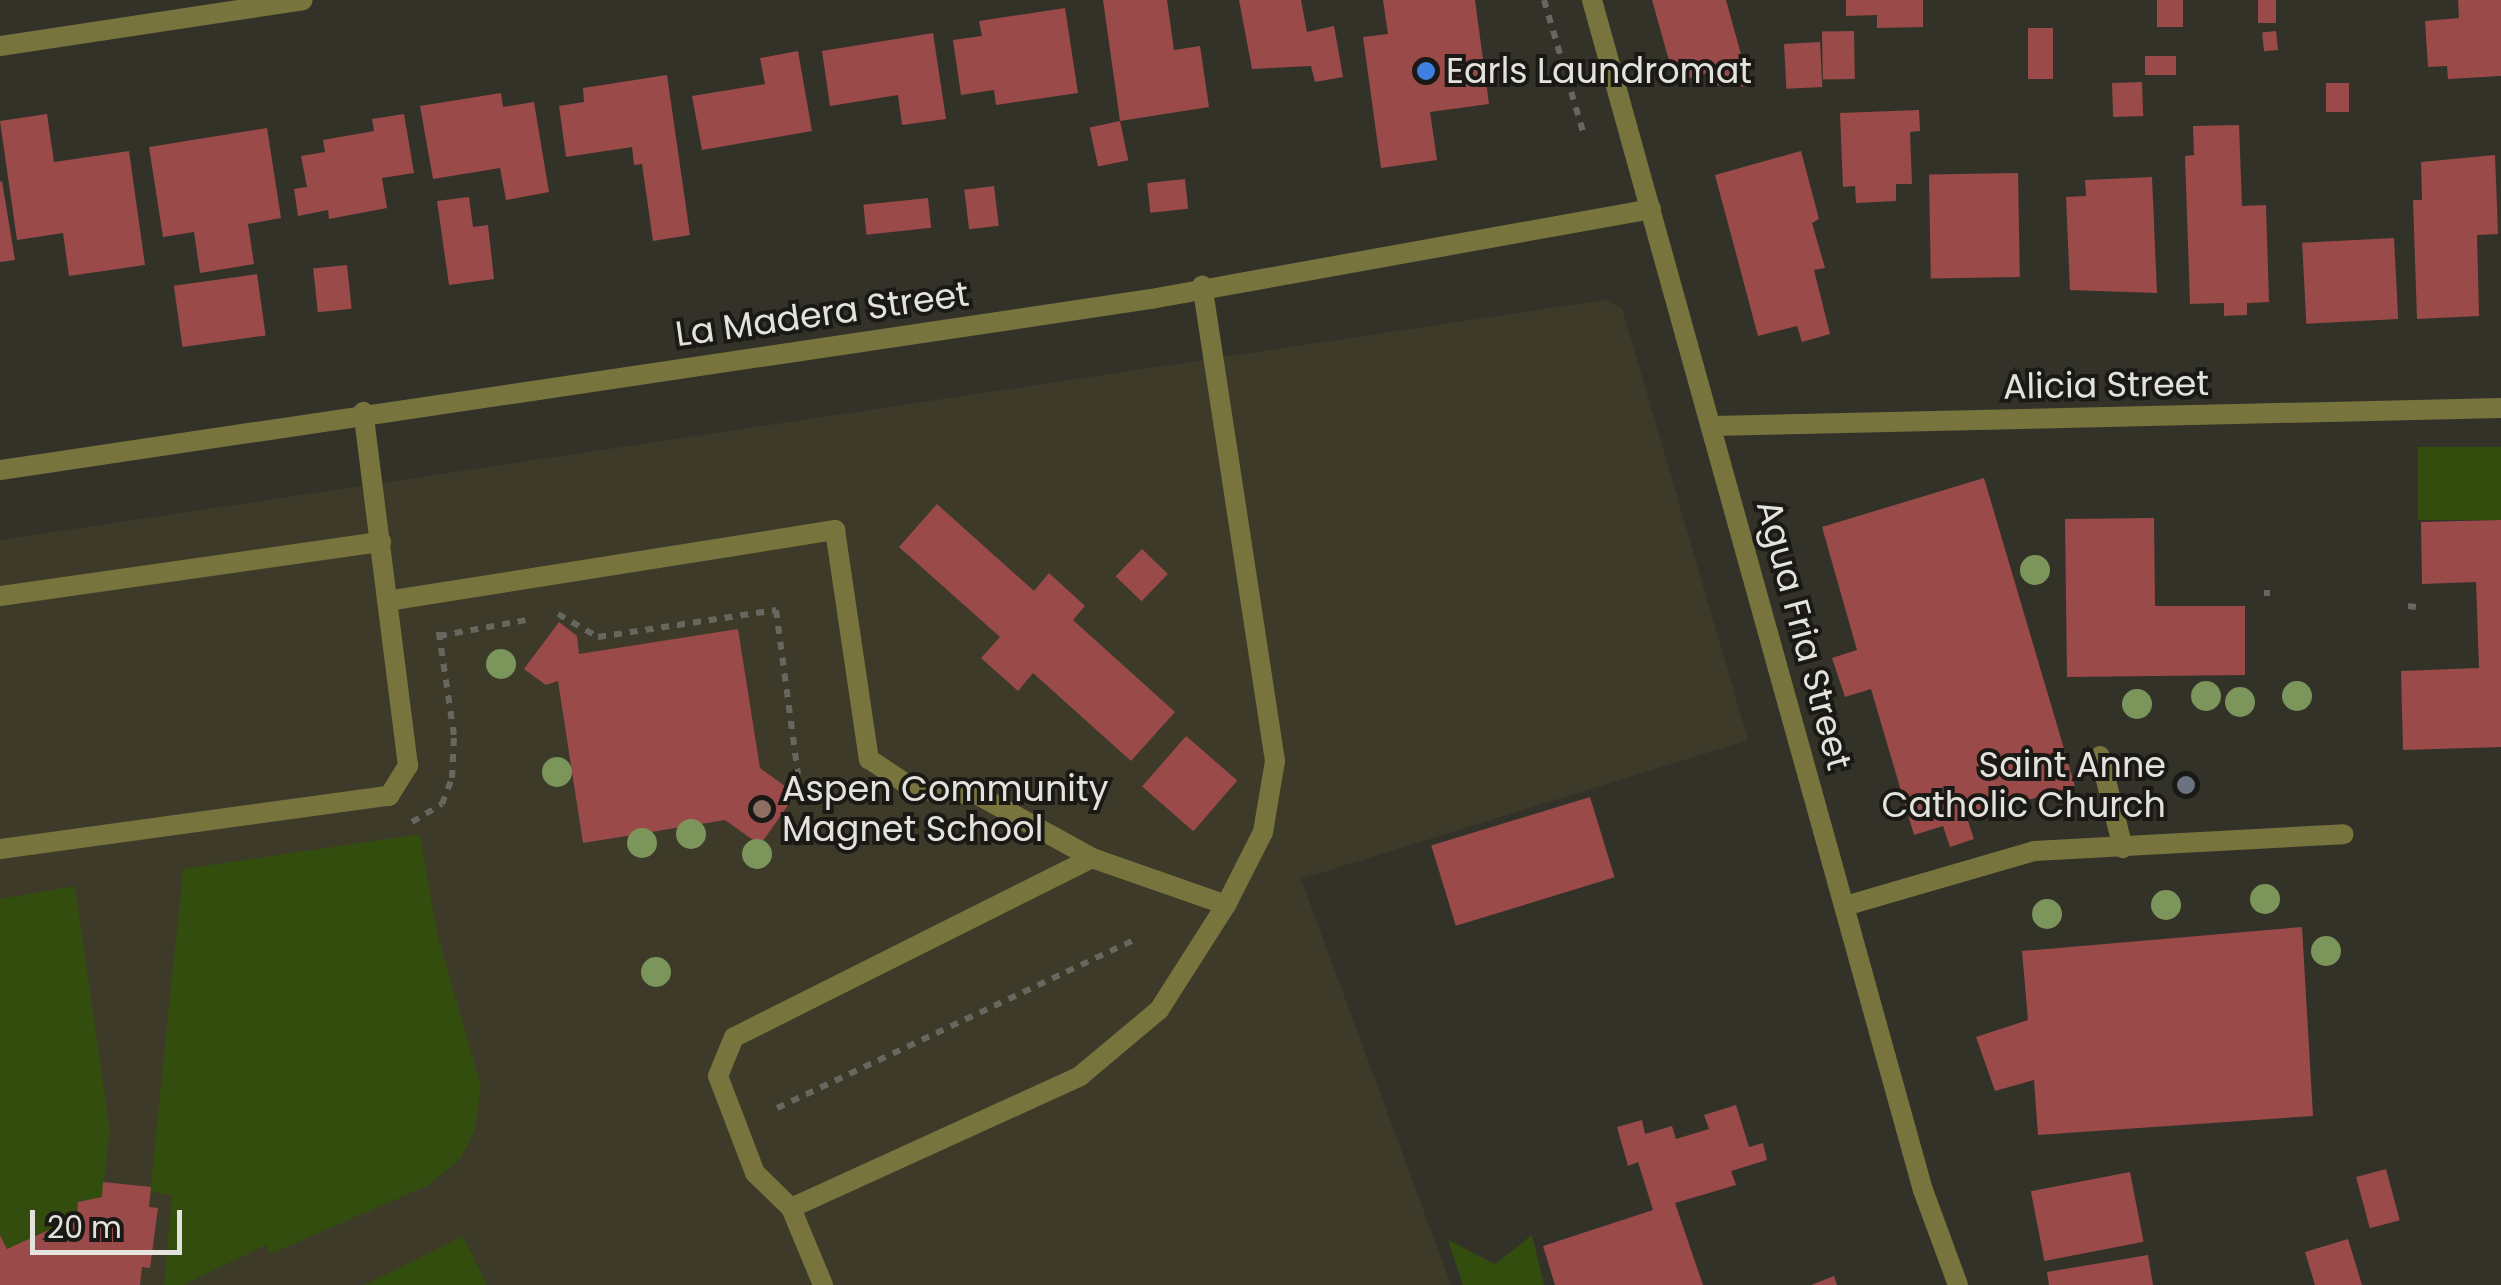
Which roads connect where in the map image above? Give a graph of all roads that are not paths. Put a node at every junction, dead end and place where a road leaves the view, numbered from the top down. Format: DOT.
graph roads {
  1 [pos="304,0"];
  2 [pos="1592,0"];
  3 [pos="173,9"];
  4 [pos="0,46"];
  5 [pos="1651,209"];
  6 [pos="1202,286"];
  7 [pos="2501,408"];
  8 [pos="363,412"];
  9 [pos="1713,426"];
  10 [pos="0,470"];
  11 [pos="381,542"];
  12 [pos="0,596"];
  13 [pos="387,601"];
  14 [pos="2100,756"];
  15 [pos="2344,834"];
  16 [pos="0,848"];
  17 [pos="2123,848"];
  18 [pos="1092,858"];
  19 [pos="1226,905"];
  20 [pos="1844,906"];
  21 [pos="791,1208"];
  22 [pos="823,1285"];
  23 [pos="1958,1285"];
  1 -- 3 [label="street"];
  2 -- 5 [label="street, Agua Fria Street"];
  3 -- 4 [label="street"];
  5 -- 6 [label="street, La Madera Street"];
  5 -- 9 [label="street, Agua Fria Street"];
  6 -- 8 [label="street, La Madera Street"];
  6 -- 19 [label="street"];
  7 -- 9 [label="street, Alicia Street"];
  8 -- 10 [label="street, La Madera Street"];
  8 -- 11 [label="street"];
  9 -- 20 [label="street, Agua Fria Street"];
  11 -- 12 [label="street"];
  11 -- 13 [label="street"];
  13 -- 16 [label="street"];
  13 -- 18 [label="street"];
  14 -- 17 [label="street"];
  15 -- 17 [label="street"];
  17 -- 20 [label="street"];
  18 -- 19 [label="street"];
  18 -- 21 [label="street"];
  19 -- 21 [label="street"];
  20 -- 23 [label="street, Agua Fria Street"];
  21 -- 22 [label="street"];
}
